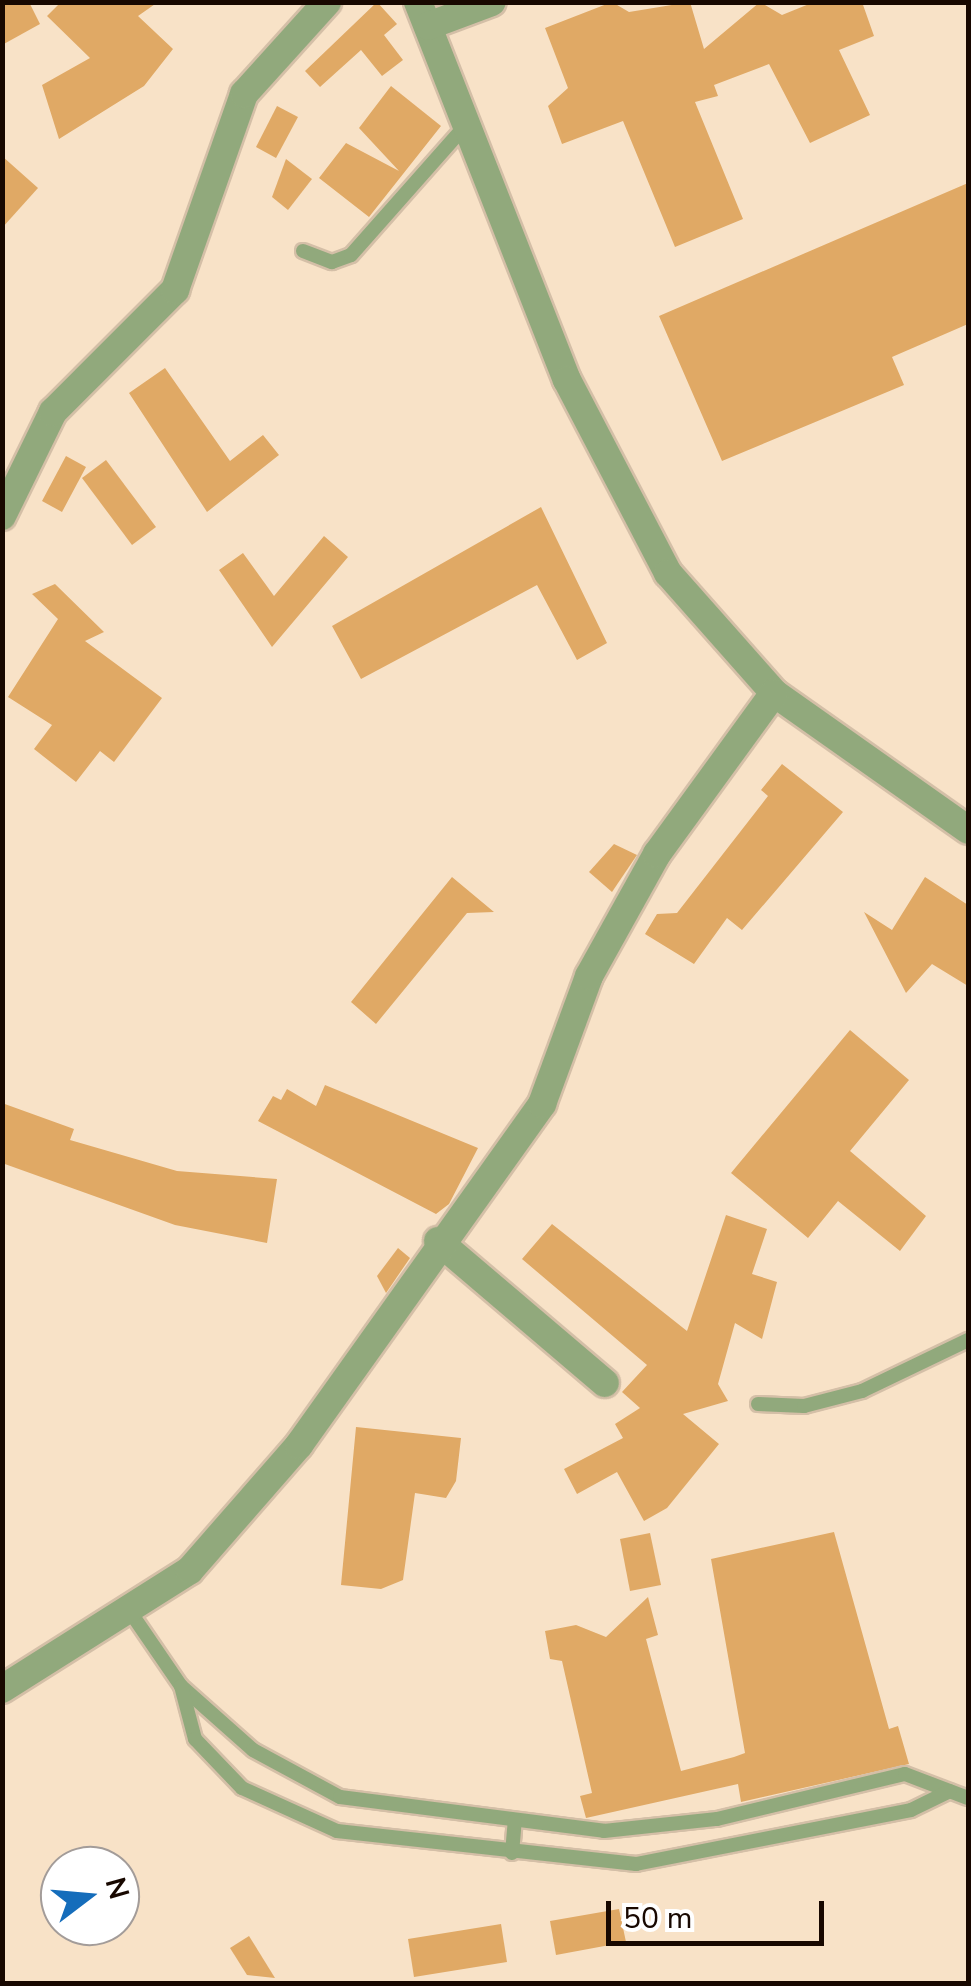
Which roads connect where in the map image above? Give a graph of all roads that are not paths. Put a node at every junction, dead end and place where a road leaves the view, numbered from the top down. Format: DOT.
graph roads {
  1 [pos="327,2"];
  2 [pos="492,2"];
  3 [pos="423,14"];
  4 [pos="466,125"];
  5 [pos="304,251"];
  6 [pos="2,516"];
  7 [pos="774,693"];
  8 [pos="968,830"];
  9 [pos="438,1241"];
  10 [pos="968,1340"];
  11 [pos="606,1383"];
  12 [pos="758,1404"];
  13 [pos="131,1613"];
  14 [pos="181,1686"];
  15 [pos="2,1689"];
  16 [pos="950,1791"];
  17 [pos="968,1798"];
  18 [pos="515,1820"];
  19 [pos="512,1853"];
  1 -- 6 [label="street"];
  2 -- 3 [label="street"];
  3 -- 4 [label="street"];
  4 -- 5 [label="lane"];
  4 -- 7 [label="street"];
  7 -- 8 [label="street"];
  7 -- 9 [label="street"];
  9 -- 11 [label="street"];
  9 -- 13 [label="street"];
  10 -- 12 [label="lane"];
  13 -- 14 [label="lane"];
  13 -- 15 [label="street"];
  14 -- 18 [label="lane"];
  14 -- 19 [label="lane"];
  16 -- 17 [label="lane"];
  16 -- 18 [label="lane"];
  16 -- 19 [label="lane"];
  18 -- 19 [label="lane"];
}
